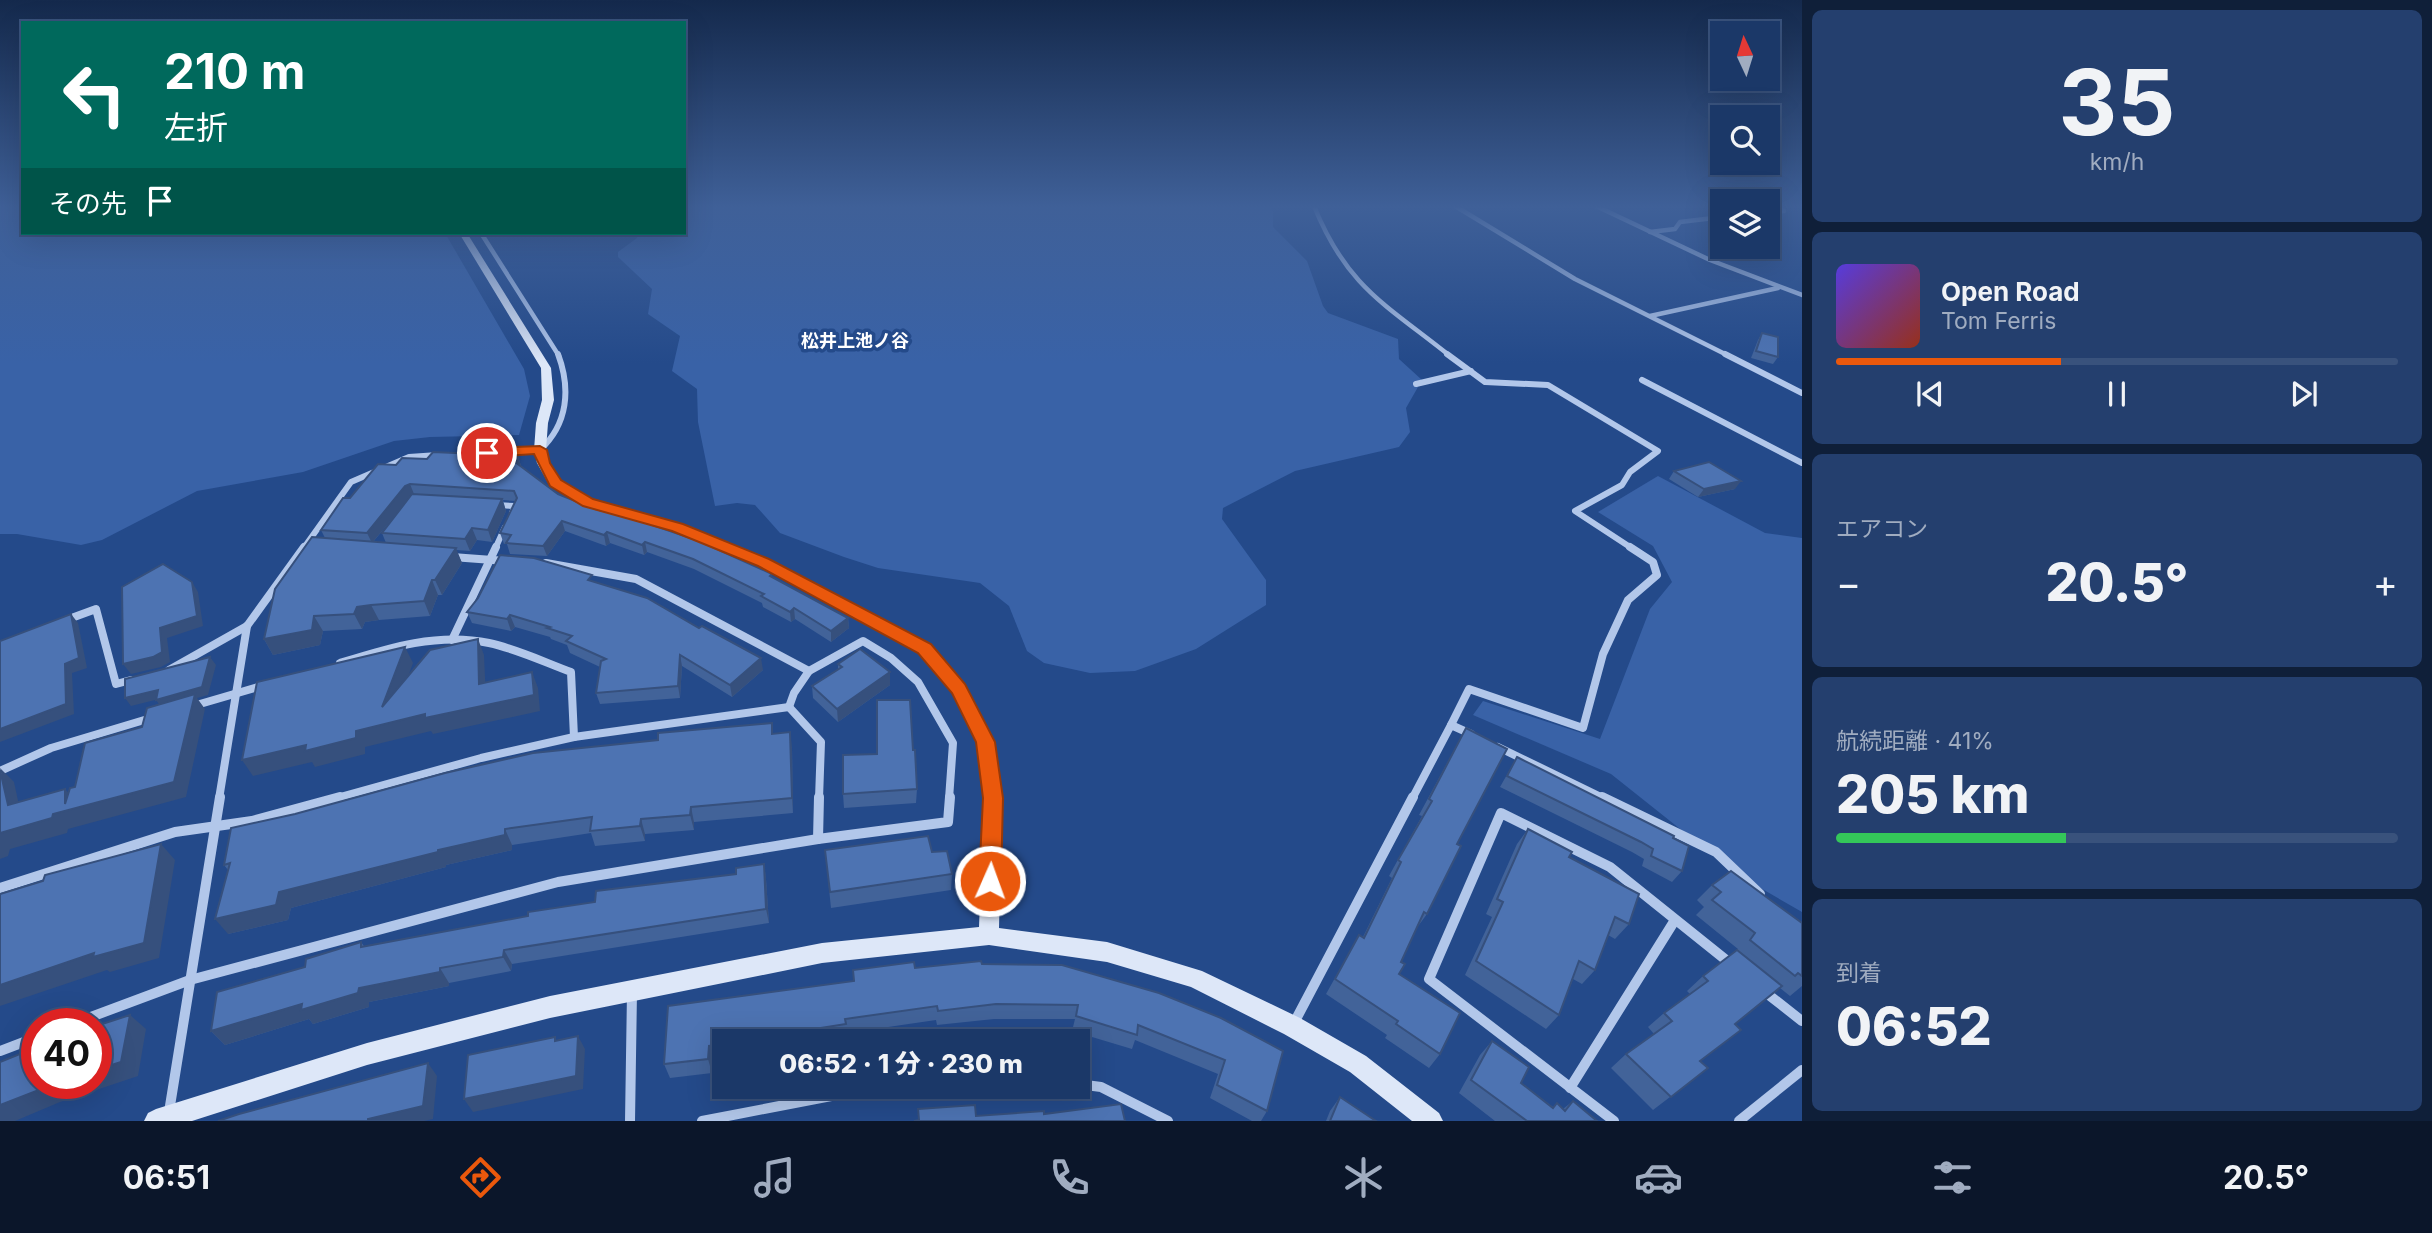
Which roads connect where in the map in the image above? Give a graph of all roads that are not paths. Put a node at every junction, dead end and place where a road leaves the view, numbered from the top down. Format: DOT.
graph roads {
  1 [pos="478,258"];
  2 [pos="497,258"];
  3 [pos="1338,258"];
  4 [pos="1539,258"];
  5 [pos="1706,258"];
  6 [pos="1780,288"];
  7 [pos="1802,295"];
  8 [pos="1649,316"];
  9 [pos="1471,371"];
  10 [pos="1642,380"];
  11 [pos="1416,384"];
  12 [pos="1802,393"];
  13 [pos="540,450"];
  14 [pos="1802,463"];
  15 [pos="490,504"];
  16 [pos="306,545"];
  17 [pos="320,546"];
  18 [pos="439,556"];
  19 [pos="489,560"];
  20 [pos="512,561"];
  21 [pos="535,562"];
  22 [pos="61,622"];
  23 [pos="247,626"];
  24 [pos="452,640"];
  25 [pos="327,667"];
  26 [pos="808,671"];
  27 [pos="163,673"];
  28 [pos="140,678"];
  29 [pos="275,682"];
  30 [pos="236,693"];
  31 [pos="789,707"];
  32 [pos="183,709"];
  33 [pos="157,717"];
  34 [pos="1451,725"];
  35 [pos="574,737"];
  36 [pos="1476,737"];
  37 [pos="1489,743"];
  38 [pos="0,771"];
  39 [pos="215,826"];
  40 [pos="818,839"];
  41 [pos="0,888"];
  42 [pos="1773,906"];
  43 [pos="1675,919"];
  44 [pos="989,936"];
  45 [pos="1739,971"];
  46 [pos="190,980"];
  47 [pos="1760,988"];
  48 [pos="632,990"];
  49 [pos="112,1009"];
  50 [pos="1802,1021"];
  51 [pos="1292,1026"];
  52 [pos="21,1043"];
  53 [pos="0,1051"];
  54 [pos="1802,1070"];
  55 [pos="1090,1086"];
  56 [pos="1570,1088"];
  57 [pos="816,1099"];
  58 [pos="162,1119"];
  59 [pos="630,1121"];
  60 [pos="702,1121"];
  61 [pos="1168,1121"];
  62 [pos="1431,1121"];
  63 [pos="1614,1121"];
  64 [pos="1739,1121"];
  1 -- 13 [label="street"];
  2 -- 13 [label="street"];
  3 -- 9 [label="street"];
  4 -- 8 [label="street"];
  5 -- 6 [label="street"];
  6 -- 7 [label="street"];
  6 -- 8 [label="street"];
  8 -- 12 [label="street"];
  9 -- 11 [label="street"];
  9 -- 34 [label="street"];
  10 -- 14 [label="street"];
  13 -- 16 [label="street"];
  13 -- 44 [label="street"];
  15 -- 19 [label="street"];
  16 -- 17 [label="street"];
  16 -- 23 [label="street"];
  18 -- 19 [label="street"];
  19 -- 20 [label="street"];
  19 -- 24 [label="street"];
  21 -- 26 [label="street"];
  22 -- 28 [label="street"];
  23 -- 27 [label="street"];
  23 -- 30 [label="street"];
  24 -- 25 [label="street"];
  24 -- 35 [label="street"];
  26 -- 31 [label="street"];
  26 -- 40 [label="street"];
  29 -- 30 [label="street"];
  30 -- 32 [label="street"];
  30 -- 39 [label="street"];
  31 -- 35 [label="street"];
  31 -- 40 [label="street"];
  33 -- 38 [label="street"];
  34 -- 36 [label="street"];
  34 -- 51 [label="street"];
  35 -- 39 [label="street"];
  37 -- 42 [label="street"];
  39 -- 41 [label="street"];
  39 -- 46 [label="street"];
  40 -- 46 [label="street"];
  43 -- 45 [label="street"];
  43 -- 56 [label="street"];
  43 -- 56 [label="street"];
  44 -- 48 [label="street"];
  44 -- 51 [label="street"];
  46 -- 49 [label="street"];
  46 -- 58 [label="street"];
  47 -- 50 [label="street"];
  48 -- 58 [label="street"];
  48 -- 59 [label="street"];
  51 -- 62 [label="street"];
  52 -- 53 [label="street"];
  54 -- 64 [label="street"];
  55 -- 61 [label="street"];
  56 -- 63 [label="street"];
  57 -- 60 [label="street"];
}
